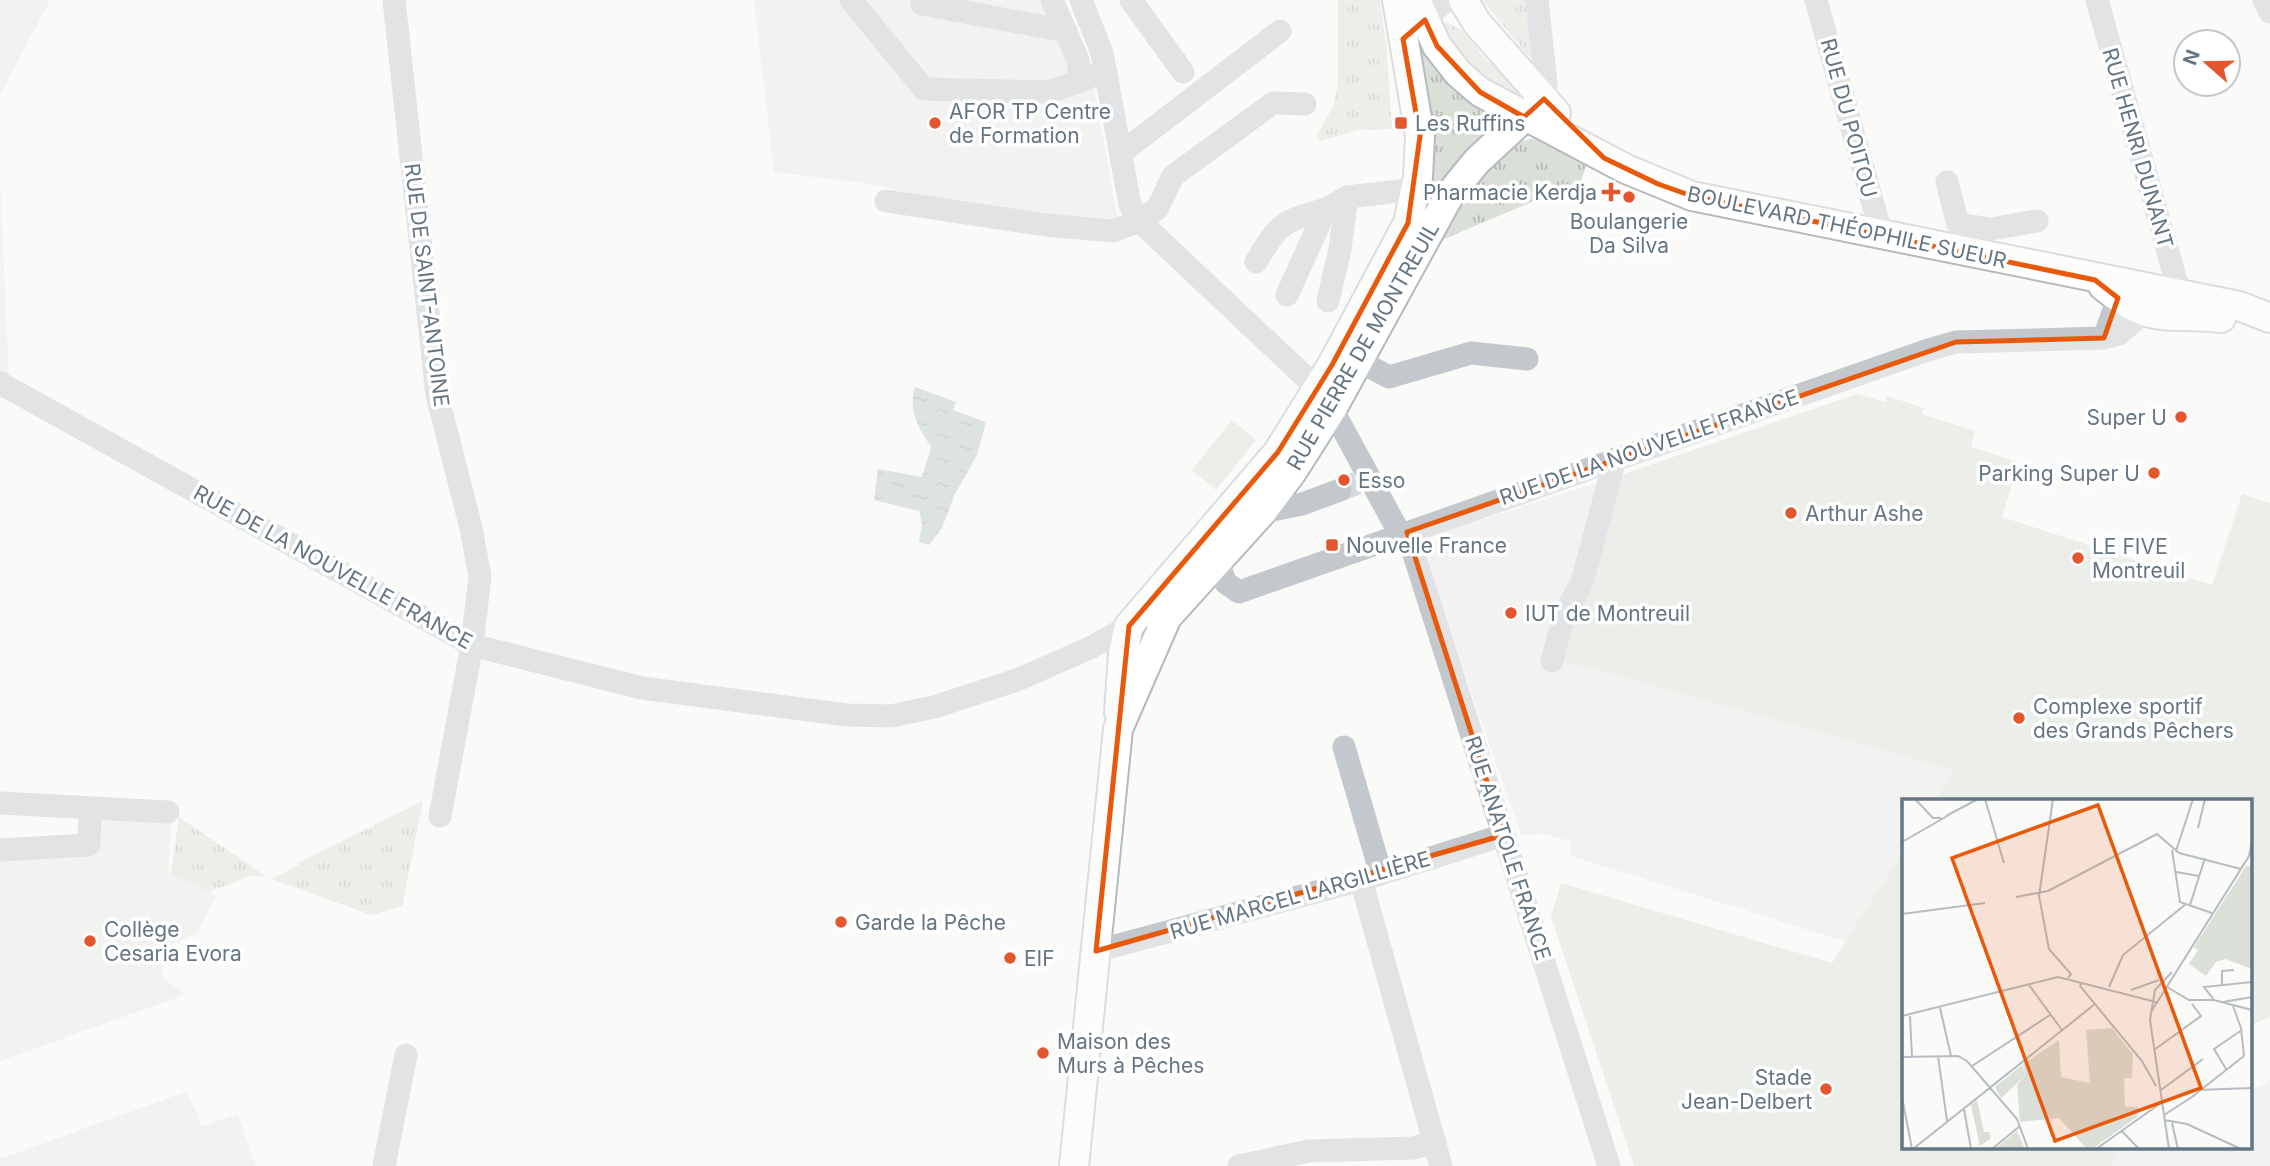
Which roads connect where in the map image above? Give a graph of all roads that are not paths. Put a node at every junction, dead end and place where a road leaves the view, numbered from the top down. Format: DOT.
graph roads {
  1 [pos="394,0"];
  2 [pos="851,0"];
  3 [pos="1052,0"];
  4 [pos="1081,0"];
  5 [pos="1131,0"];
  6 [pos="1397,0"];
  7 [pos="1537,0"];
  8 [pos="1816,0"];
  9 [pos="2097,0"];
  10 [pos="2264,0"];
  11 [pos="922,4"];
  12 [pos="1431,8"];
  13 [pos="1470,12"];
  14 [pos="2270,12"];
  15 [pos="1066,30"];
  16 [pos="1280,31"];
  17 [pos="1403,39"];
  18 [pos="1106,72"];
  19 [pos="1183,72"];
  20 [pos="1080,77"];
  21 [pos="1305,104"];
  22 [pos="1534,108"];
  23 [pos="1121,153"];
  24 [pos="1947,182"];
  25 [pos="1416,188"];
  26 [pos="1347,197"];
  27 [pos="886,201"];
  28 [pos="1326,209"];
  29 [pos="1140,221"];
  30 [pos="2037,221"];
  31 [pos="1882,236"];
  32 [pos="1256,262"];
  33 [pos="2095,280"];
  34 [pos="1287,295"];
  35 [pos="2180,295"];
  36 [pos="2118,298"];
  37 [pos="1328,301"];
  38 [pos="2143,313"];
  39 [pos="2265,317"];
  40 [pos="2104,338"];
  41 [pos="1527,359"];
  42 [pos="1359,361"];
  43 [pos="0,383"];
  44 [pos="1325,399"];
  45 [pos="1618,458"];
  46 [pos="1356,484"];
  47 [pos="1262,512"];
  48 [pos="1225,513"];
  49 [pos="1400,534"];
  50 [pos="1216,563"];
  51 [pos="472,645"];
  52 [pos="1135,645"];
  53 [pos="1552,661"];
  54 [pos="1344,747"];
  55 [pos="0,803"];
  56 [pos="90,808"];
  57 [pos="168,812"];
  58 [pos="440,816"];
  59 [pos="1504,835"];
  60 [pos="0,850"];
  61 [pos="1371,877"];
  62 [pos="1096,951"];
  63 [pos="406,1055"];
  64 [pos="1434,1141"];
  65 [pos="384,1166"];
  66 [pos="1074,1166"];
  67 [pos="1239,1166"];
  68 [pos="1441,1166"];
  69 [pos="1609,1166"];
  1 -- 51 [label="street, RUE DE SAINT-ANTOINE"];
  2 -- 20 [label="street"];
  3 -- 15 [label="street"];
  4 -- 18 [label="street"];
  5 -- 19 [label="street"];
  6 -- 17 [label="main road, RUE PIERRE DE MONTREUIL"];
  7 -- 22 [label="street"];
  8 -- 31 [label="street, RUE DU POITOU"];
  9 -- 35 [label="street, RUE HENRI DUNANT"];
  10 -- 14 [label="street"];
  11 -- 15 [label="street"];
  12 -- 13 [label="main road"];
  12 -- 17 [label="main road"];
  12 -- 22 [label="main road, BOULEVARD THÉOPHILE SUEUR"];
  13 -- 22 [label="main road, BOULEVARD THÉOPHILE SUEUR"];
  15 -- 20 [label="street"];
  16 -- 23 [label="street"];
  17 -- 25 [label="main road, RUE PIERRE DE MONTREUIL"];
  18 -- 20 [label="street"];
  18 -- 23 [label="street"];
  21 -- 29 [label="street"];
  22 -- 31 [label="main road, BOULEVARD THÉOPHILE SUEUR"];
  22 -- 42 [label="main road, RUE PIERRE DE MONTREUIL"];
  23 -- 29 [label="street"];
  24 -- 30 [label="street"];
  25 -- 26 [label="street"];
  25 -- 44 [label="main road, RUE PIERRE DE MONTREUIL"];
  26 -- 28 [label="street"];
  26 -- 37 [label="street"];
  27 -- 29 [label="street"];
  28 -- 32 [label="street"];
  28 -- 34 [label="street"];
  29 -- 44 [label="street, RUE ANATOLE FRANCE"];
  31 -- 33 [label="main road, BOULEVARD THÉOPHILE SUEUR"];
  33 -- 35 [label="main road, BOULEVARD THÉOPHILE SUEUR"];
  33 -- 36 [label="main road, BOULEVARD THÉOPHILE SUEUR"];
  35 -- 39 [label="main road, BOULEVARD THÉOPHILE SUEUR"];
  36 -- 38 [label="main road, BOULEVARD THÉOPHILE SUEUR"];
  36 -- 40 [label="street"];
  38 -- 39 [label="main road, BOULEVARD THÉOPHILE SUEUR"];
  38 -- 40 [label="street, RUE DE LA NOUVELLE FRANCE"];
  40 -- 45 [label="street, RUE DE LA NOUVELLE FRANCE"];
  41 -- 42 [label="street"];
  42 -- 44 [label="main road, RUE PIERRE DE MONTREUIL"];
  43 -- 51 [label="street, RUE DE LA NOUVELLE FRANCE"];
  44 -- 46 [label="street, RUE ANATOLE FRANCE"];
  44 -- 47 [label="main road, RUE PIERRE DE MONTREUIL"];
  44 -- 48 [label="main road, RUE PIERRE DE MONTREUIL"];
  45 -- 49 [label="street, RUE DE LA NOUVELLE FRANCE"];
  45 -- 53 [label="street"];
  46 -- 47 [label="street"];
  46 -- 49 [label="street, RUE ANATOLE FRANCE"];
  47 -- 50 [label="main road, RUE PIERRE DE MONTREUIL"];
  48 -- 50 [label="street"];
  48 -- 52 [label="main road, RUE PIERRE DE MONTREUIL"];
  49 -- 50 [label="street, RUE DE LA NOUVELLE FRANCE"];
  49 -- 59 [label="street, RUE ANATOLE FRANCE"];
  50 -- 52 [label="main road, RUE PIERRE DE MONTREUIL"];
  51 -- 52 [label="street, RUE DE LA NOUVELLE FRANCE"];
  51 -- 58 [label="street, RUE DE SAINT-ANTOINE"];
  52 -- 62 [label="main road, RUE PIERRE DE MONTREUIL"];
  54 -- 61 [label="street"];
  55 -- 56 [label="street"];
  56 -- 57 [label="street"];
  56 -- 60 [label="street"];
  59 -- 61 [label="street, RUE MARCEL LARGILLIÈRE"];
  59 -- 69 [label="street, RUE ANATOLE FRANCE"];
  61 -- 62 [label="street, RUE MARCEL LARGILLIÈRE"];
  61 -- 64 [label="street"];
  62 -- 66 [label="main road, RUE PIERRE DE MONTREUIL"];
  63 -- 65 [label="street"];
  64 -- 67 [label="street"];
  64 -- 68 [label="street"];
}
